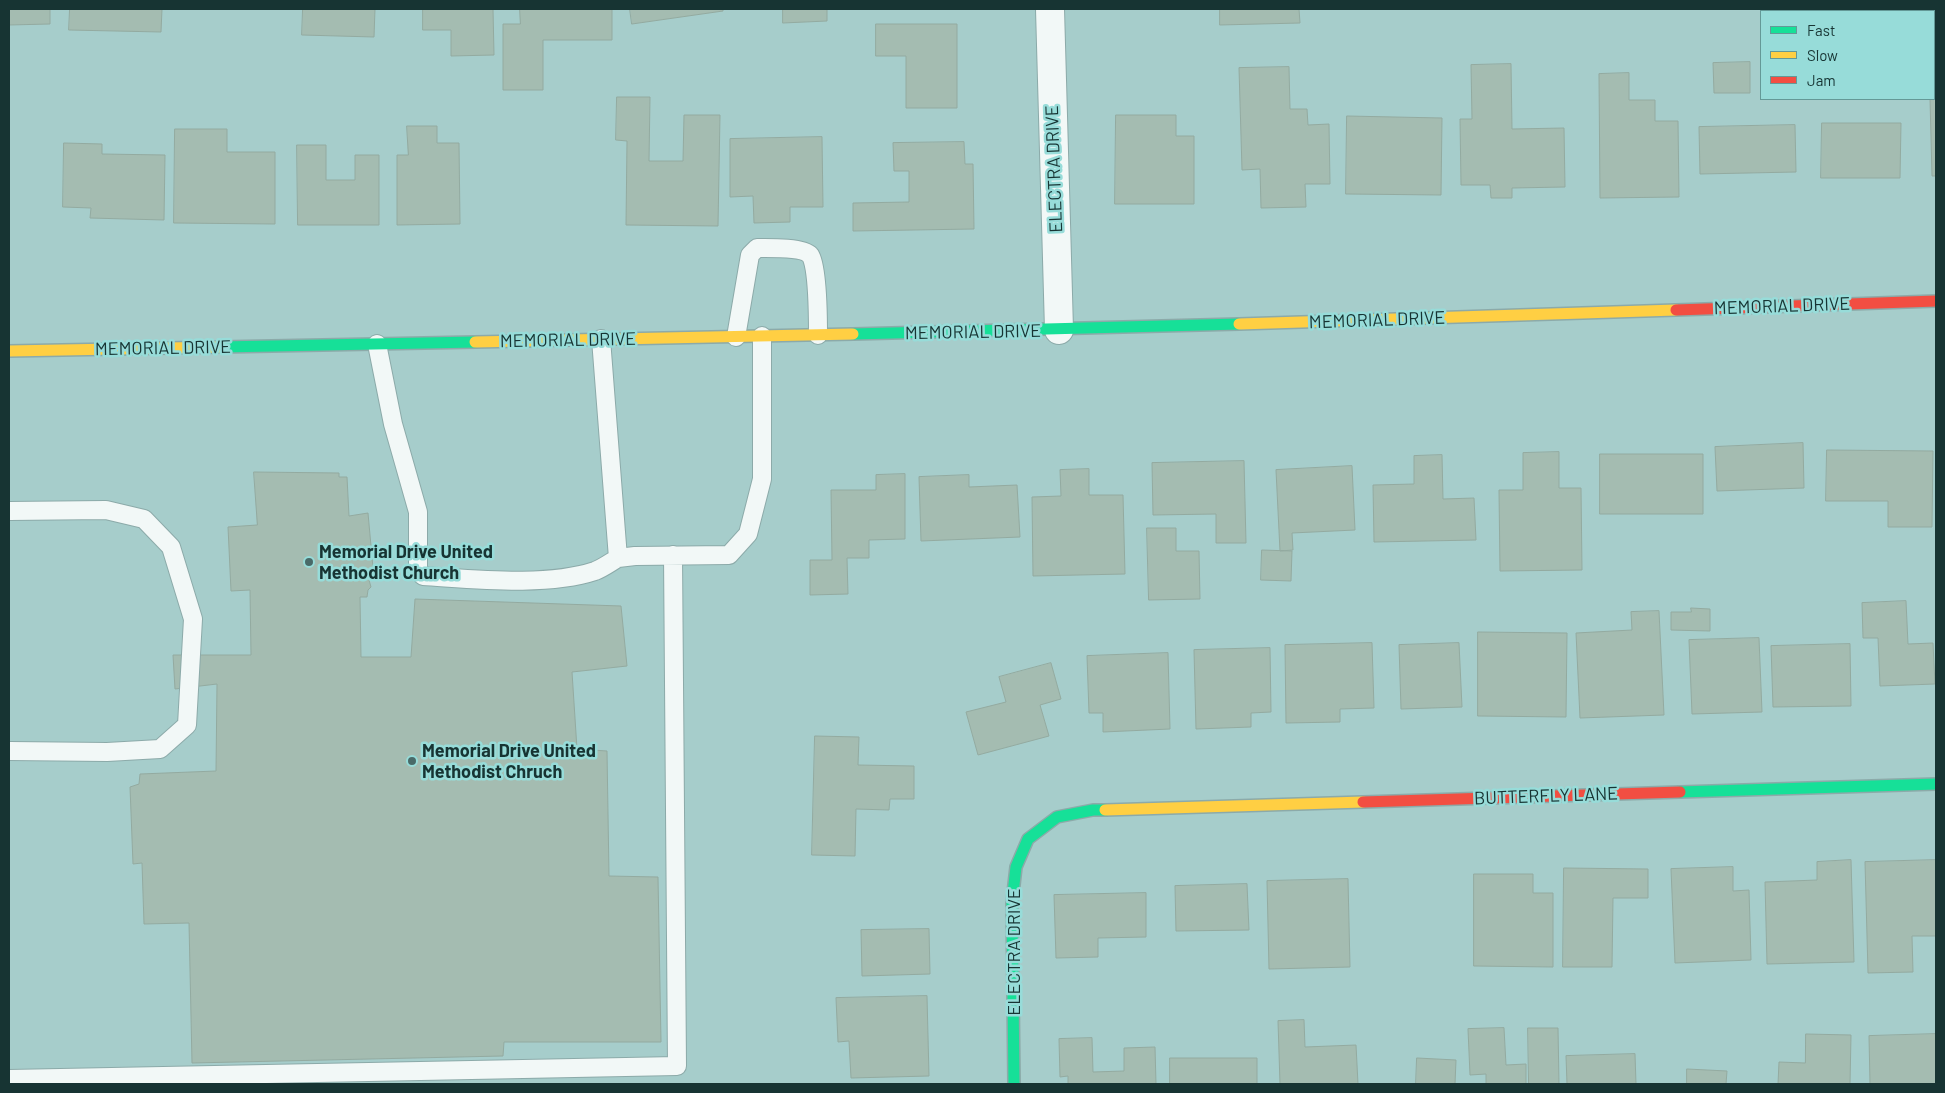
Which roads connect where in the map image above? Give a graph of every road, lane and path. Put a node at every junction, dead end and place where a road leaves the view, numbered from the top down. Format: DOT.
graph roads {
  1 [pos="1050,9"];
  2 [pos="1936,301"];
  3 [pos="1059,330"];
  4 [pos="818,335"];
  5 [pos="762,336"];
  6 [pos="736,337"];
  7 [pos="601,339"];
  8 [pos="377,344"];
  9 [pos="9,351"];
  10 [pos="9,511"];
  11 [pos="673,555"];
  12 [pos="618,558"];
  13 [pos="9,751"];
  14 [pos="1936,784"];
  15 [pos="1157,808"];
  16 [pos="9,1079"];
  17 [pos="1014,1084"];
  1 -- 3 [label="street, ELECTRA DRIVE"];
  2 -- 3 [label="main road, MEMORIAL DRIVE"];
  3 -- 4 [label="main road, MEMORIAL DRIVE"];
  4 -- 5 [label="main road, MEMORIAL DRIVE"];
  4 -- 6 [label="lane"];
  5 -- 6 [label="main road, MEMORIAL DRIVE"];
  5 -- 11 [label="lane"];
  6 -- 7 [label="main road, MEMORIAL DRIVE"];
  7 -- 8 [label="main road, MEMORIAL DRIVE"];
  7 -- 12 [label="lane"];
  8 -- 9 [label="main road, MEMORIAL DRIVE"];
  8 -- 12 [label="lane"];
  10 -- 13 [label="lane"];
  11 -- 12 [label="lane"];
  11 -- 16 [label="lane"];
  14 -- 15 [label="main road, BUTTERFLY LANE"];
  15 -- 17 [label="main road, ELECTRA DRIVE"];
}
